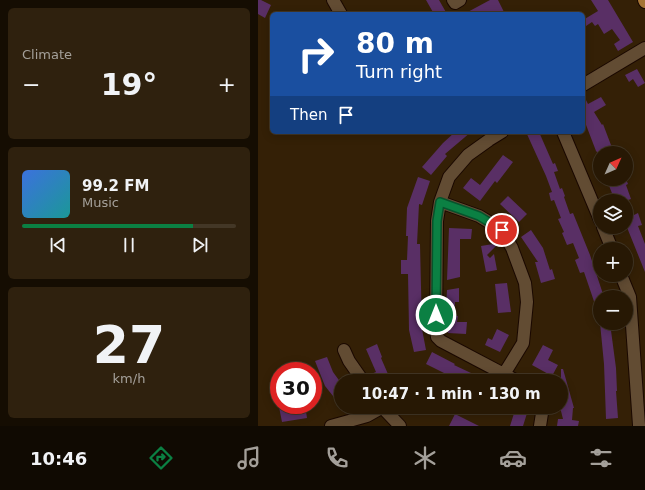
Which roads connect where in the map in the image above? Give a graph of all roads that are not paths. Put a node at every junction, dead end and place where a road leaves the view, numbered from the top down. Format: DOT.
graph roads {
  1 [pos="333,0"];
  2 [pos="453,0"];
  3 [pos="460,0"];
  4 [pos="340,12"];
  5 [pos="645,48"];
  6 [pos="585,84"];
  7 [pos="499,134"];
  8 [pos="564,134"];
  9 [pos="440,202"];
  10 [pos="593,203"];
  11 [pos="625,282"];
  12 [pos="344,350"];
  13 [pos="359,374"];
  14 [pos="504,374"];
  15 [pos="371,414"];
  16 [pos="389,414"];
  17 [pos="542,414"];
  18 [pos="639,425"];
  19 [pos="331,426"];
  20 [pos="400,426"];
  21 [pos="540,426"];
  1 -- 4 [label="street"];
  2 -- 3 [label="street"];
  5 -- 6 [label="street"];
  7 -- 9 [label="street"];
  8 -- 10 [label="street"];
  9 -- 14 [label="street"];
  9 -- 14 [label="street"];
  11 -- 18 [label="street"];
  12 -- 13 [label="street"];
  15 -- 19 [label="street"];
  16 -- 20 [label="street"];
  17 -- 21 [label="street"];
}
